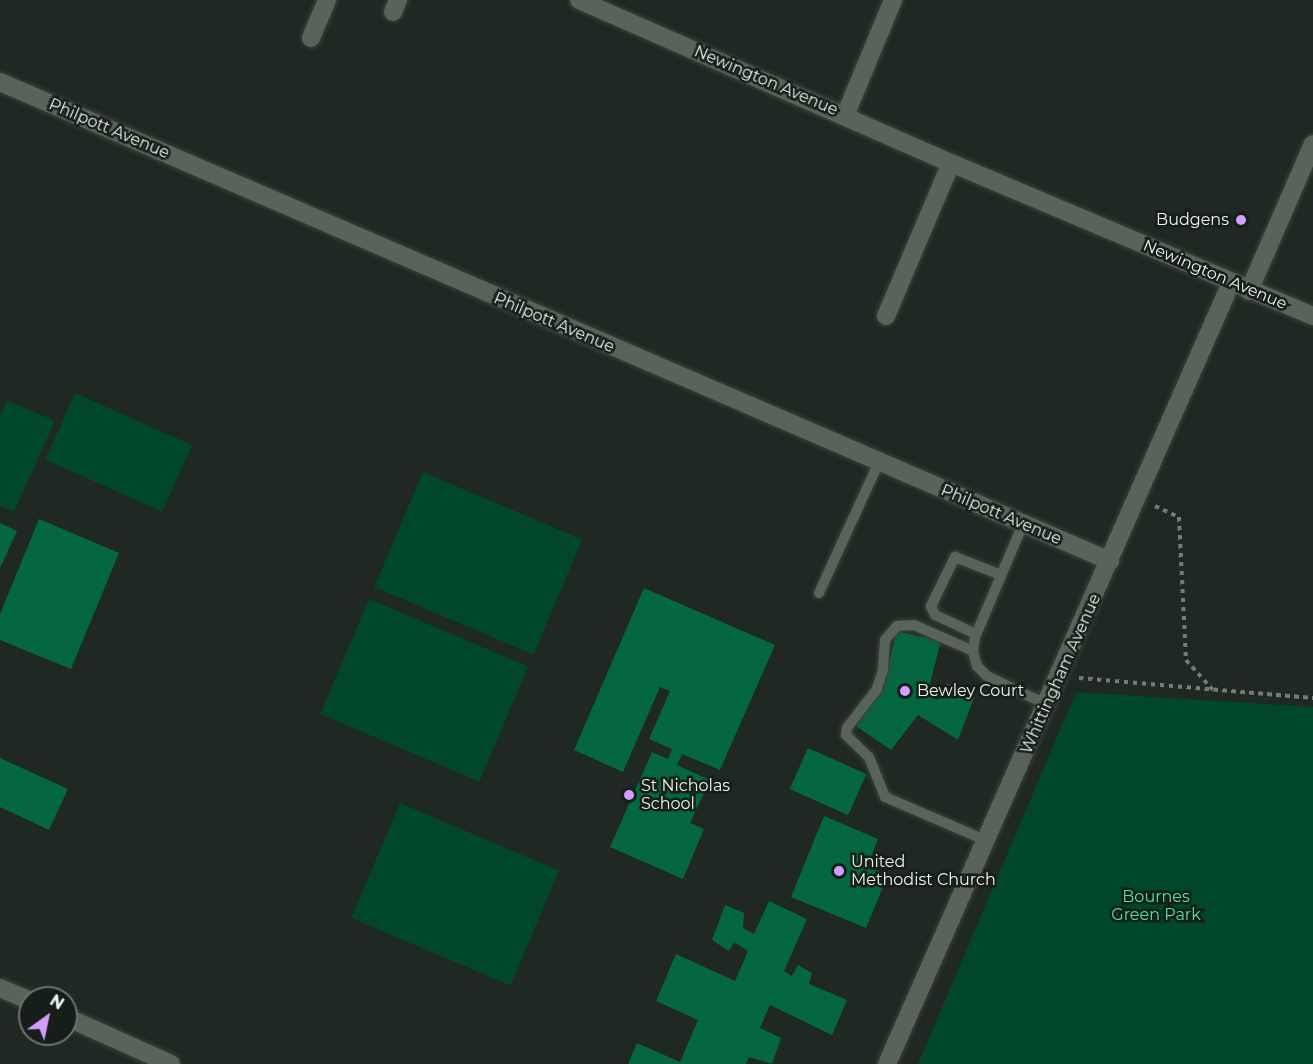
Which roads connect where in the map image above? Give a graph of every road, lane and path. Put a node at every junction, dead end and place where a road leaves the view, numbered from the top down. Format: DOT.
graph roads {
  1 [pos="327,0"];
  2 [pos="579,0"];
  3 [pos="893,0"];
  4 [pos="311,38"];
  5 [pos="0,82"];
  6 [pos="845,116"];
  7 [pos="1313,144"];
  8 [pos="951,164"];
  9 [pos="1231,284"];
  10 [pos="1249,291"];
  11 [pos="886,316"];
  12 [pos="1313,316"];
  13 [pos="878,464"];
  14 [pos="1137,499"];
  15 [pos="1023,524"];
  16 [pos="1110,561"];
  17 [pos="1001,575"];
  18 [pos="819,593"];
  19 [pos="976,634"];
  20 [pos="974,651"];
  21 [pos="1060,676"];
  22 [pos="1213,690"];
  23 [pos="1313,698"];
  24 [pos="1048,705"];
  25 [pos="987,841"];
  26 [pos="0,988"];
  27 [pos="18,996"];
  28 [pos="78,1022"];
  29 [pos="171,1064"];
  30 [pos="887,1064"];
  1 -- 4 [label="street"];
  2 -- 6 [label="street, Newington Avenue"];
  3 -- 6 [label="street"];
  5 -- 13 [label="street, Philpott Avenue"];
  6 -- 8 [label="street, Newington Avenue"];
  7 -- 10 [label="street"];
  8 -- 9 [label="street, Newington Avenue"];
  8 -- 11 [label="street"];
  9 -- 10 [label="street, Newington Avenue"];
  9 -- 14 [label="street, Whittingham Avenue"];
  10 -- 12 [label="street, Newington Avenue"];
  13 -- 15 [label="street, Philpott Avenue"];
  13 -- 18 [label="lane"];
  14 -- 16 [label="street, Whittingham Avenue"];
  14 -- 22 [label="path"];
  15 -- 16 [label="street, Philpott Avenue"];
  15 -- 17 [label="lane"];
  16 -- 21 [label="street, Whittingham Avenue"];
  17 -- 19 [label="lane"];
  17 -- 19 [label="lane"];
  19 -- 20 [label="lane"];
  20 -- 24 [label="lane"];
  20 -- 25 [label="lane"];
  21 -- 22 [label="path"];
  21 -- 24 [label="street, Whittingham Avenue"];
  22 -- 23 [label="path"];
  24 -- 25 [label="street, Whittingham Avenue"];
  25 -- 30 [label="street, Whittingham Avenue"];
  26 -- 27 [label="street"];
  28 -- 29 [label="street"];
}
